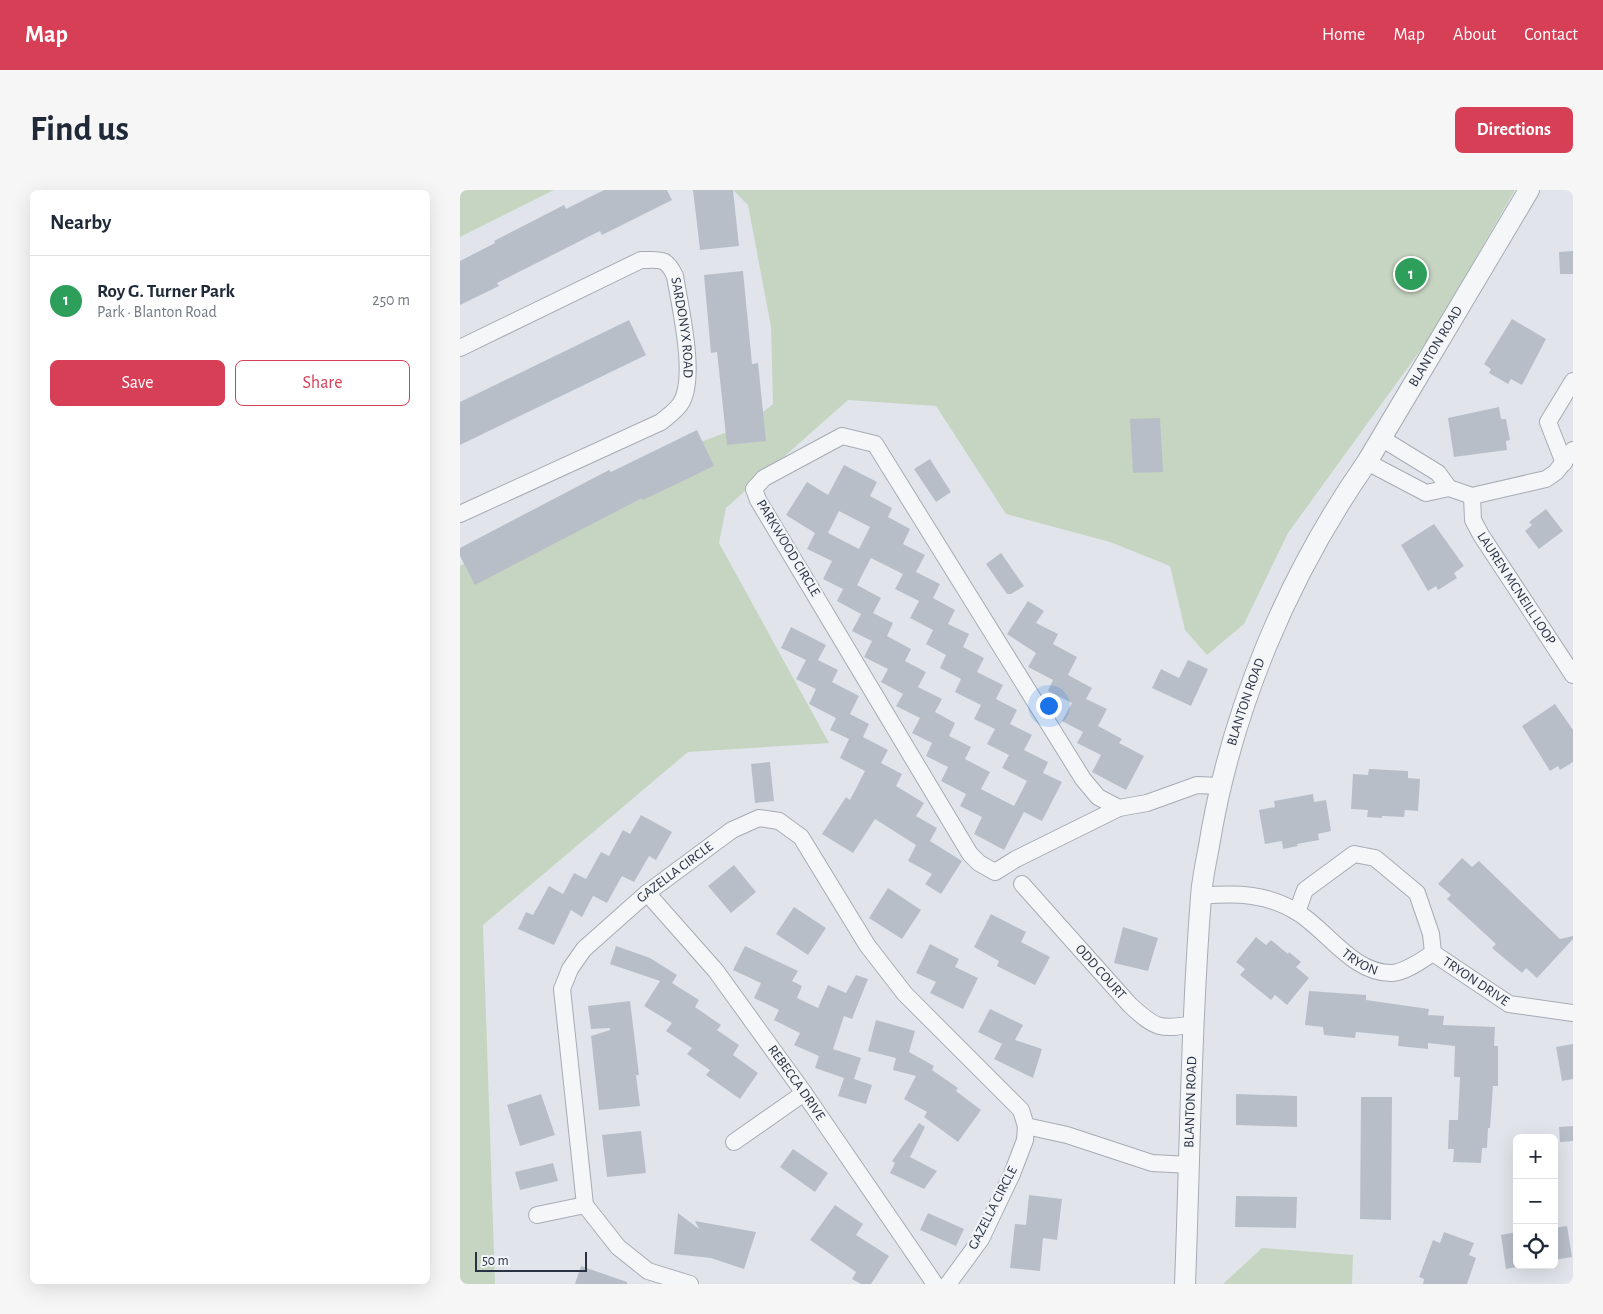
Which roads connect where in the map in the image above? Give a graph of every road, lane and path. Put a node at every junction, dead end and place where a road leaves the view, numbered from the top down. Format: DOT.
graph roads {
  1 [pos="1529,190"];
  2 [pos="460,348"];
  3 [pos="1573,381"];
  4 [pos="1381,438"];
  5 [pos="1569,457"];
  6 [pos="1367,462"];
  7 [pos="1449,488"];
  8 [pos="1472,496"];
  9 [pos="460,514"];
  10 [pos="1573,675"];
  11 [pos="1221,786"];
  12 [pos="1120,808"];
  13 [pos="1022,884"];
  14 [pos="647,892"];
  15 [pos="1201,896"];
  16 [pos="1297,912"];
  17 [pos="1433,953"];
  18 [pos="1573,1013"];
  19 [pos="1194,1024"];
  20 [pos="804,1092"];
  21 [pos="1026,1126"];
  22 [pos="734,1142"];
  23 [pos="1190,1165"];
  24 [pos="585,1205"];
  25 [pos="537,1215"];
  26 [pos="690,1284"];
  27 [pos="935,1284"];
  28 [pos="948,1284"];
  29 [pos="1185,1284"];
  1 -- 4 [label="street, BLANTON ROAD"];
  2 -- 9 [label="street, SARDONYX ROAD"];
  3 -- 5 [label="street"];
  4 -- 6 [label="street, BLANTON ROAD"];
  4 -- 7 [label="street"];
  5 -- 8 [label="street"];
  6 -- 7 [label="street"];
  6 -- 11 [label="street, BLANTON ROAD"];
  7 -- 8 [label="street"];
  8 -- 10 [label="street, LAUREN MCNEILL LOOP"];
  11 -- 12 [label="street, PARKWOOD CIRCLE"];
  11 -- 15 [label="street, BLANTON ROAD"];
  12 -- 12 [label="street, PARKWOOD CIRCLE"];
  13 -- 19 [label="street, ODD COURT"];
  14 -- 20 [label="street, REBECCA DRIVE"];
  14 -- 21 [label="street, GAZELLA CIRCLE"];
  14 -- 24 [label="street, GAZELLA CIRCLE"];
  15 -- 16 [label="street"];
  15 -- 19 [label="street, BLANTON ROAD"];
  16 -- 17 [label="street, TRYON"];
  16 -- 17 [label="street, TRYON DRIVE"];
  17 -- 18 [label="street, TRYON DRIVE"];
  19 -- 23 [label="street, BLANTON ROAD"];
  20 -- 22 [label="street"];
  20 -- 27 [label="street, REBECCA DRIVE"];
  21 -- 23 [label="street"];
  21 -- 28 [label="street, GAZELLA CIRCLE"];
  23 -- 29 [label="street, BLANTON ROAD"];
  24 -- 25 [label="street"];
  24 -- 26 [label="street"];
}
